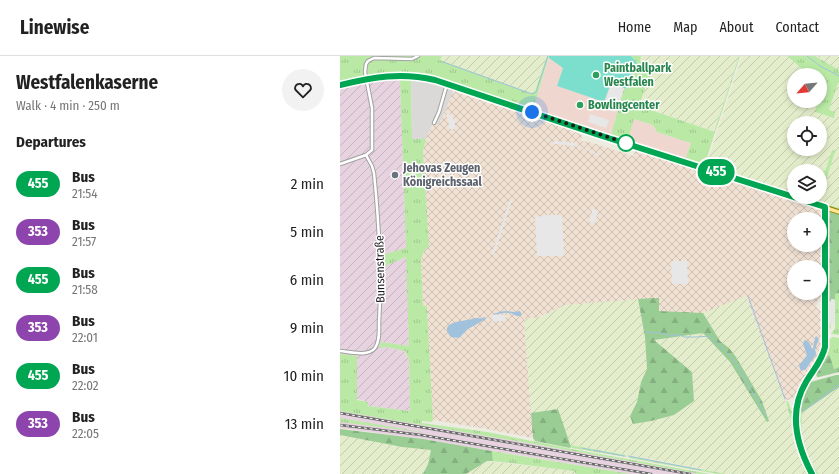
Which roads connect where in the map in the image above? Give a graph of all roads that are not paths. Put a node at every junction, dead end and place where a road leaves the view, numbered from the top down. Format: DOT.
graph roads {
  1 [pos="418,56"];
  2 [pos="367,78"];
  3 [pos="448,84"];
  4 [pos="340,85"];
  5 [pos="434,123"];
  6 [pos="366,155"];
  7 [pos="340,164"];
  8 [pos="825,207"];
  9 [pos="839,212"];
  10 [pos="340,351"];
  11 [pos="812,474"];
  1 -- 2 [label="street"];
  2 -- 3 [label="main road"];
  2 -- 4 [label="main road"];
  2 -- 6 [label="street"];
  3 -- 5 [label="street"];
  3 -- 8 [label="main road"];
  6 -- 7 [label="street"];
  6 -- 10 [label="street, Bunsenstraße"];
  8 -- 9 [label="main road"];
  8 -- 11 [label="street"];
}
